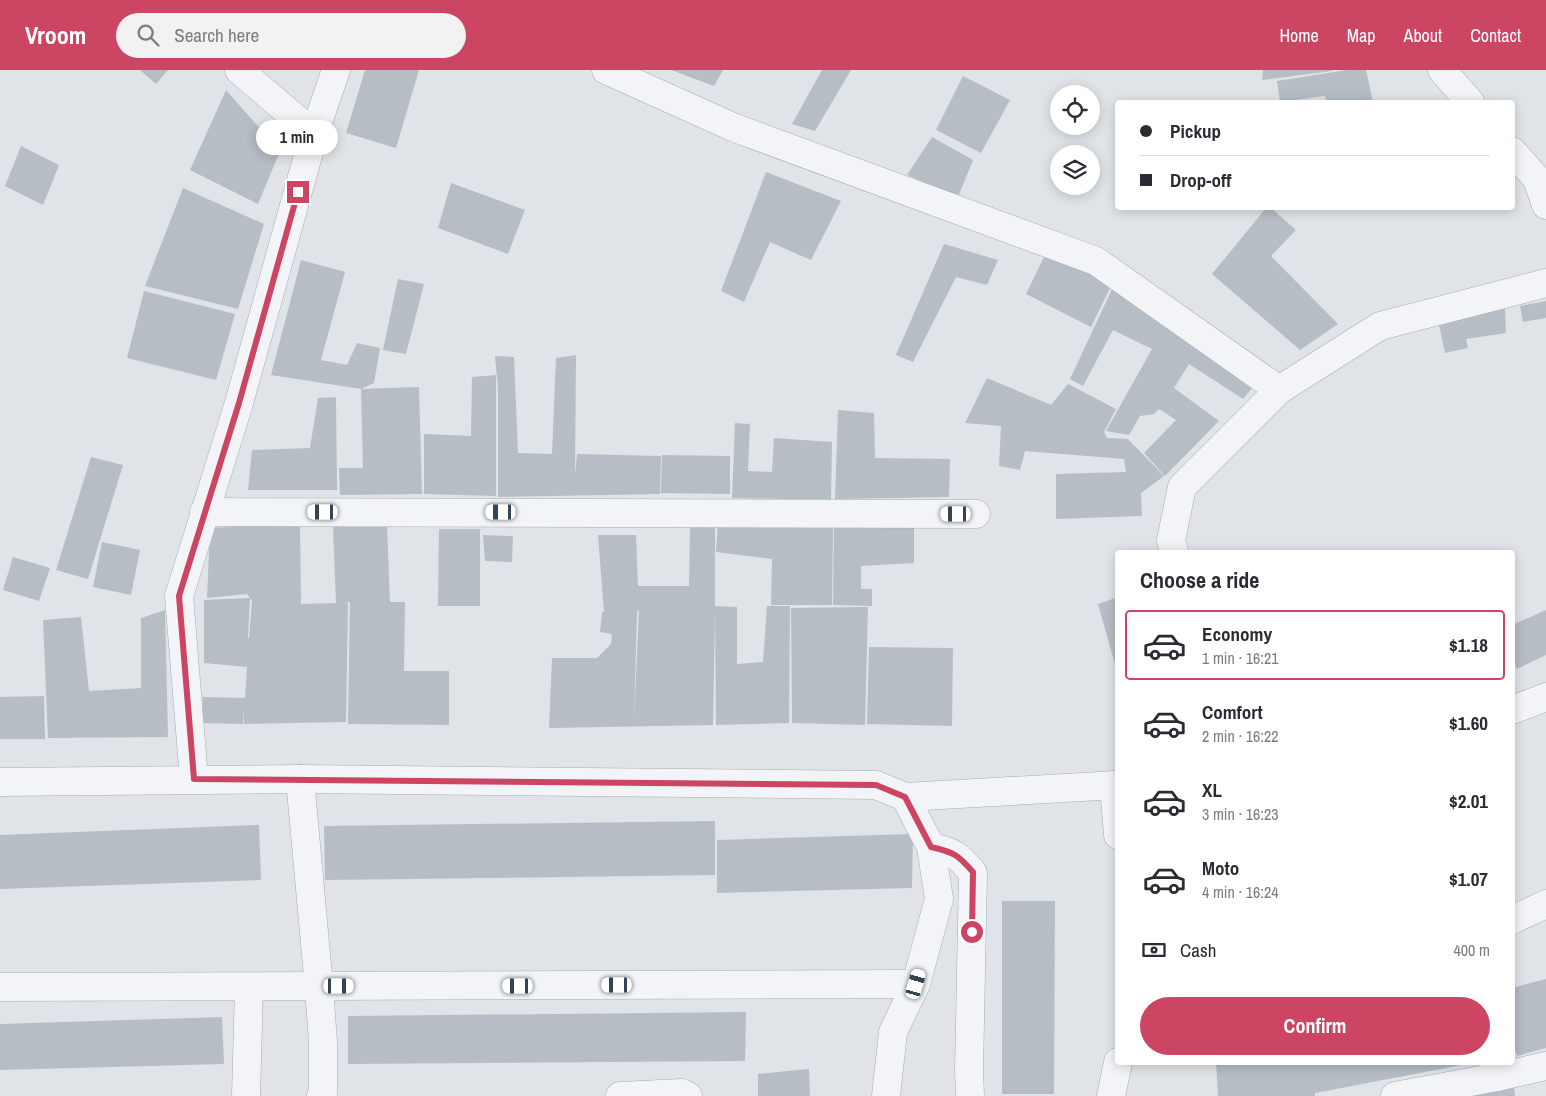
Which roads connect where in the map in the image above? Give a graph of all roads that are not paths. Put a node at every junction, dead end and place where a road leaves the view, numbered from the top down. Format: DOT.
graph roads {
  1 [pos="240,70"];
  2 [pos="336,70"];
  3 [pos="606,70"];
  4 [pos="1442,70"];
  5 [pos="1468,100"];
  6 [pos="314,134"];
  7 [pos="1515,154"];
  8 [pos="1546,205"];
  9 [pos="1546,283"];
  10 [pos="1279,390"];
  11 [pos="204,512"];
  12 [pos="976,514"];
  13 [pos="1174,550"];
  14 [pos="1546,697"];
  15 [pos="1515,709"];
  16 [pos="194,779"];
  17 [pos="300,779"];
  18 [pos="0,782"];
  19 [pos="1115,785"];
  20 [pos="905,797"];
  21 [pos="931,847"];
  22 [pos="1546,904"];
  23 [pos="1515,919"];
  24 [pos="916,984"];
  25 [pos="319,986"];
  26 [pos="0,988"];
  27 [pos="249,988"];
  28 [pos="1117,1065"];
  29 [pos="1546,1066"];
  30 [pos="1495,1070"];
  31 [pos="246,1096"];
  32 [pos="321,1096"];
  33 [pos="620,1096"];
  34 [pos="688,1096"];
  35 [pos="886,1096"];
  36 [pos="970,1096"];
  37 [pos="1111,1096"];
  38 [pos="1395,1096"];
  1 -- 6 [label="street"];
  2 -- 6 [label="street"];
  3 -- 10 [label="street"];
  4 -- 5 [label="street"];
  6 -- 11 [label="street"];
  7 -- 8 [label="street"];
  9 -- 10 [label="street"];
  10 -- 13 [label="street"];
  11 -- 12 [label="street"];
  11 -- 16 [label="street"];
  14 -- 15 [label="street"];
  16 -- 17 [label="street"];
  16 -- 18 [label="street"];
  17 -- 20 [label="street"];
  17 -- 25 [label="street"];
  19 -- 20 [label="street"];
  20 -- 21 [label="street"];
  21 -- 24 [label="street"];
  21 -- 36 [label="street"];
  22 -- 23 [label="street"];
  24 -- 25 [label="street"];
  24 -- 35 [label="street"];
  25 -- 27 [label="street"];
  25 -- 32 [label="street"];
  26 -- 27 [label="street"];
  27 -- 31 [label="street"];
  28 -- 37 [label="street"];
  29 -- 30 [label="street"];
  30 -- 38 [label="street"];
  33 -- 34 [label="street"];
}
